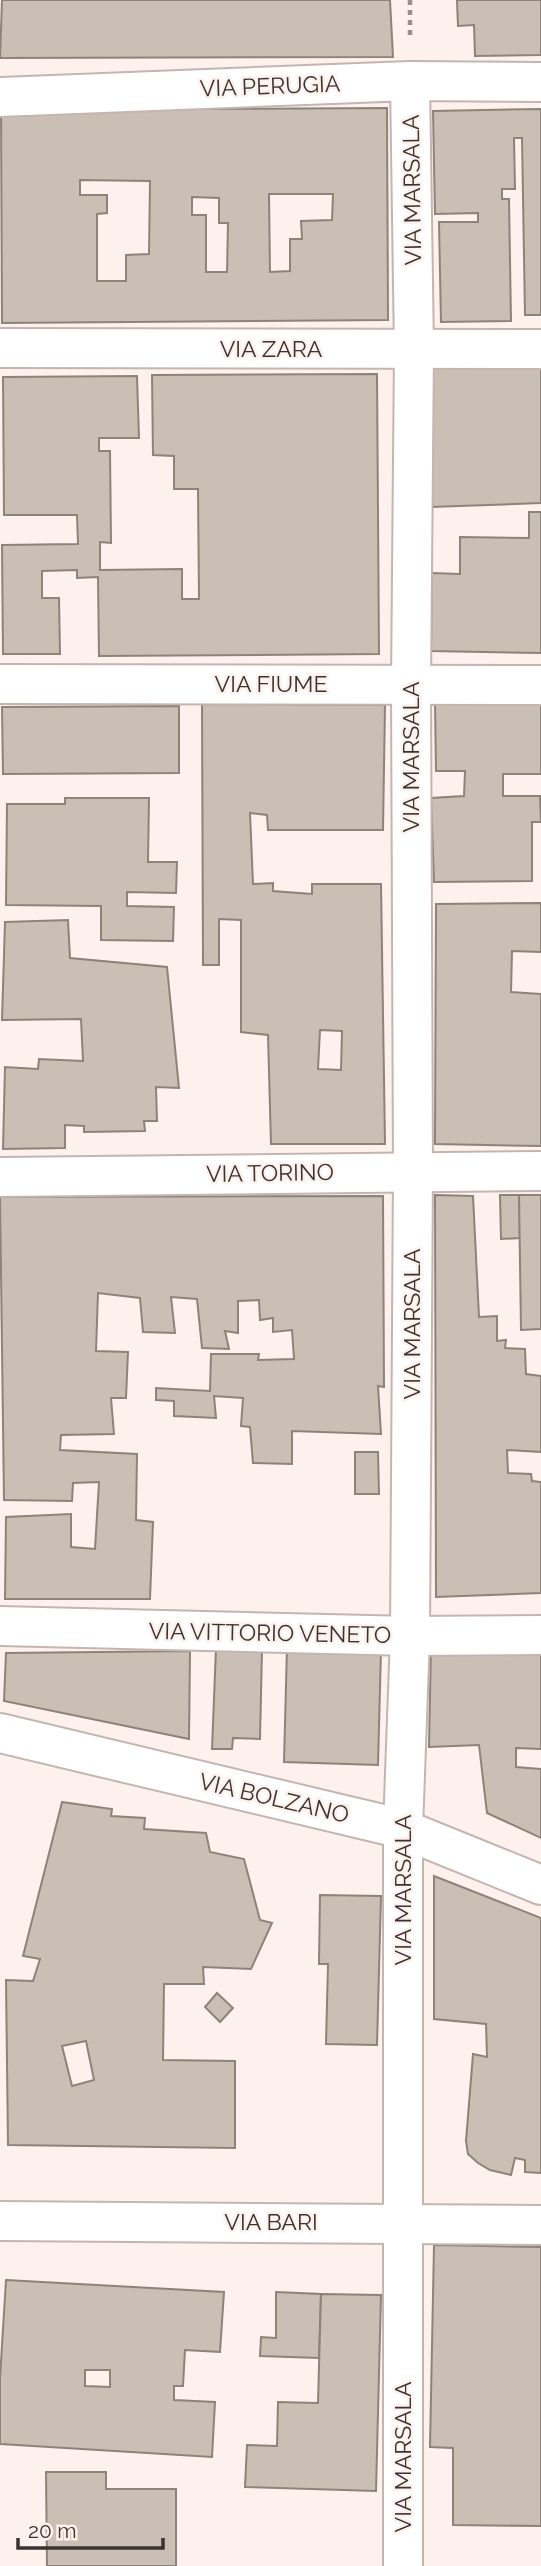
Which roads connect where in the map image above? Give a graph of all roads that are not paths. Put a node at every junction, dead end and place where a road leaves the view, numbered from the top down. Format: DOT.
graph roads {
  1 [pos="410,81"];
  2 [pos="541,82"];
  3 [pos="0,97"];
  4 [pos="0,348"];
  5 [pos="541,349"];
  6 [pos="414,350"];
  7 [pos="0,684"];
  8 [pos="411,685"];
  9 [pos="541,685"];
  10 [pos="413,1171"];
  11 [pos="541,1171"];
  12 [pos="0,1177"];
  13 [pos="0,1626"];
  14 [pos="541,1635"];
  15 [pos="410,1636"];
  16 [pos="0,1733"];
  17 [pos="403,1829"];
  18 [pos="541,1885"];
  19 [pos="0,2221"];
  20 [pos="403,2223"];
  21 [pos="541,2225"];
  22 [pos="403,2566"];
  1 -- 2 [label="street, VIA PERUGIA"];
  1 -- 3 [label="street, VIA PERUGIA"];
  1 -- 6 [label="street, VIA MARSALA"];
  4 -- 6 [label="street, VIA ZARA"];
  5 -- 6 [label="street, VIA ZARA"];
  6 -- 8 [label="street, VIA MARSALA"];
  7 -- 8 [label="street, VIA FIUME"];
  8 -- 9 [label="street, VIA FIUME"];
  8 -- 10 [label="street, VIA MARSALA"];
  10 -- 11 [label="street, VIA TORINO"];
  10 -- 12 [label="street, VIA TORINO"];
  10 -- 15 [label="street, VIA MARSALA"];
  13 -- 15 [label="street, VIA VITTORIO VENETO"];
  14 -- 15 [label="street, VIA VITTORIO VENETO"];
  15 -- 17 [label="street, VIA MARSALA"];
  16 -- 17 [label="street, VIA BOLZANO"];
  17 -- 18 [label="street, VIA BOLZANO"];
  17 -- 20 [label="street, VIA MARSALA"];
  19 -- 20 [label="street, VIA BARI"];
  20 -- 21 [label="street, VIA BARI"];
  20 -- 22 [label="street, VIA MARSALA"];
}
